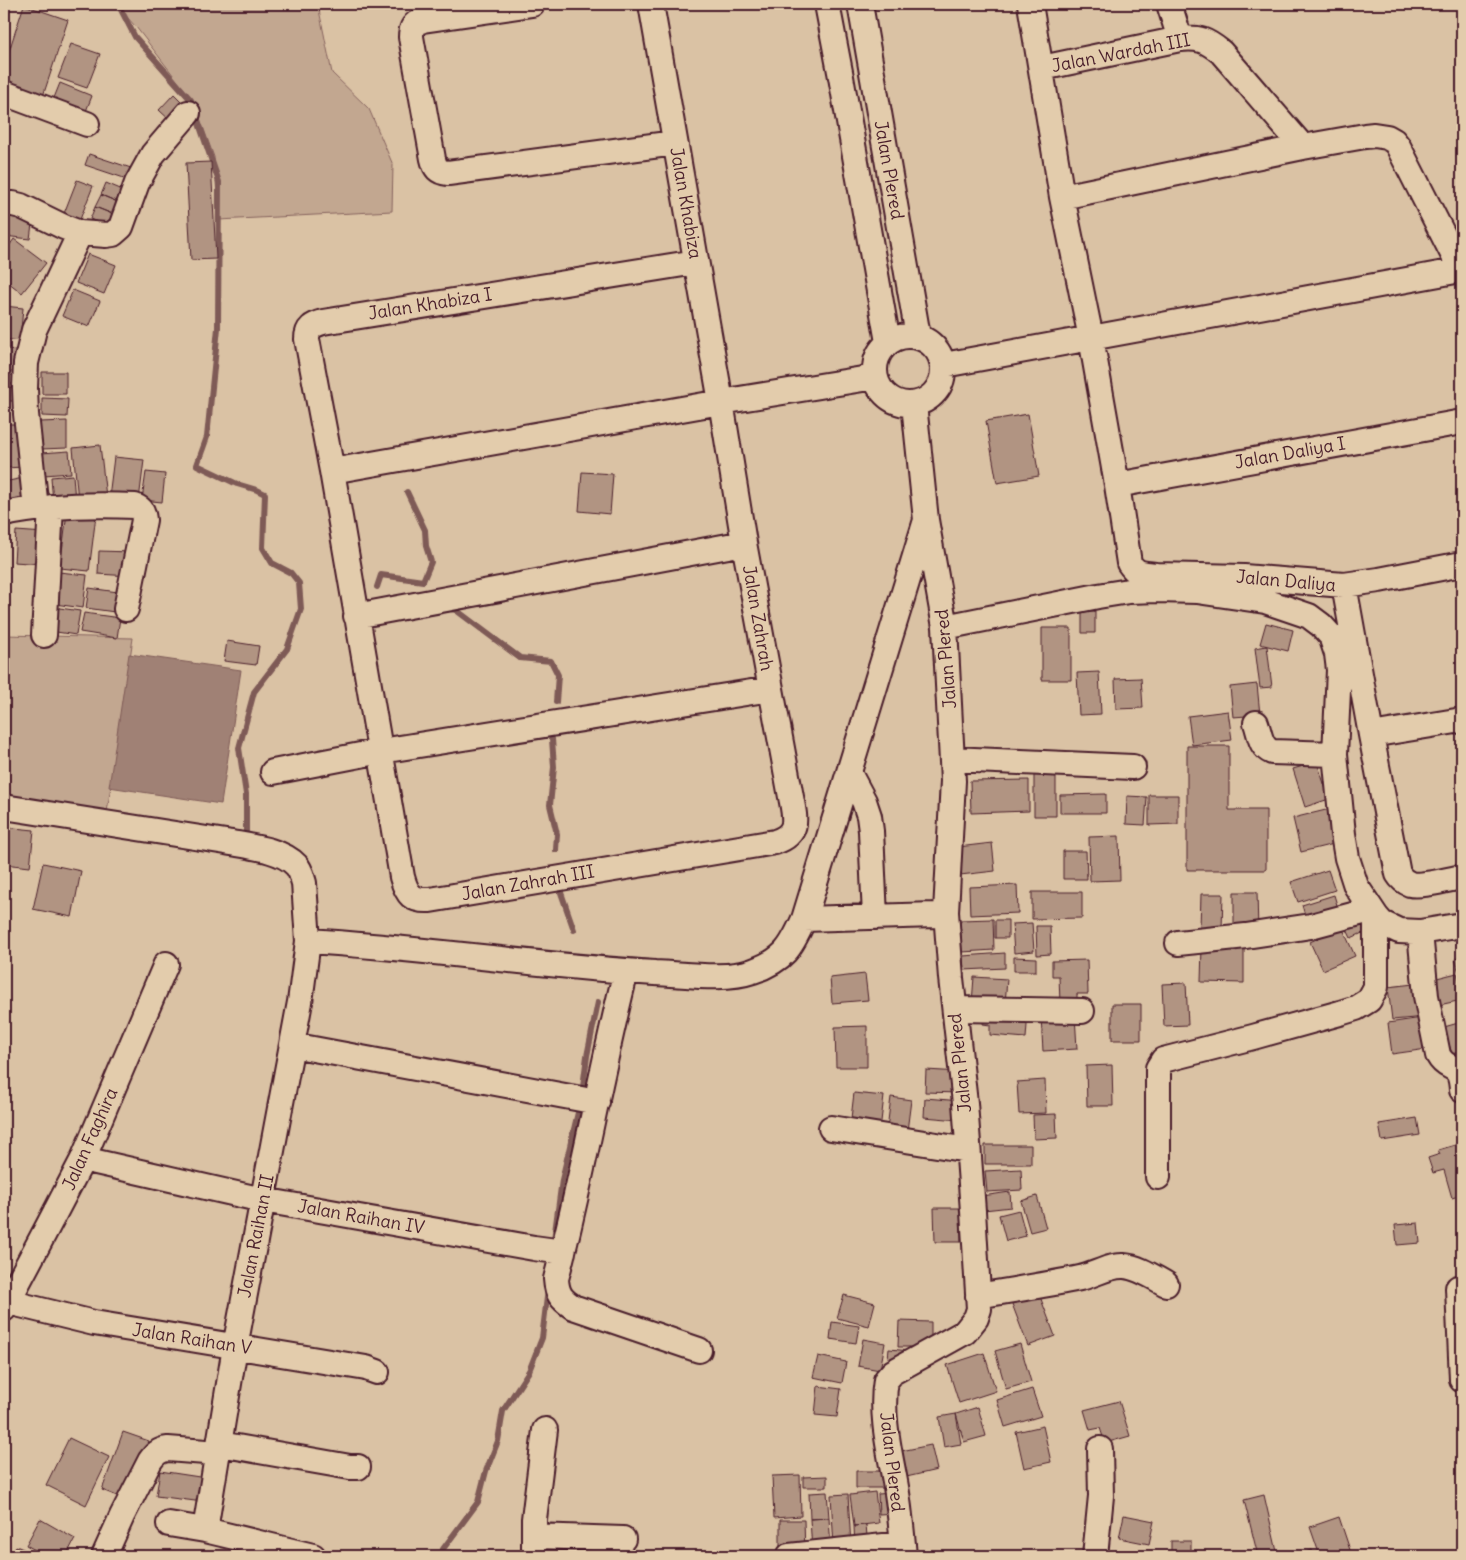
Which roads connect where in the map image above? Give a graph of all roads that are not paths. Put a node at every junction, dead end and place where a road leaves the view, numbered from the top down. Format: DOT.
graph roads {
  1 [pos="532,4"];
  2 [pos="651,4"];
  3 [pos="826,4"];
  4 [pos="860,4"];
  5 [pos="1030,4"];
  6 [pos="1169,4"];
  7 [pos="1180,39"];
  8 [pos="1042,68"];
  9 [pos="872,70"];
  10 [pos="841,76"];
  11 [pos="4,93"];
  12 [pos="188,113"];
  13 [pos="86,124"];
  14 [pos="675,142"];
  15 [pos="1303,147"];
  16 [pos="1062,197"];
  17 [pos="4,204"];
  18 [pos="80,233"];
  19 [pos="696,262"];
  20 [pos="1462,271"];
  21 [pos="918,336"];
  22 [pos="1090,338"];
  23 [pos="888,342"];
  24 [pos="944,365"];
  25 [pos="875,377"];
  26 [pos="721,402"];
  27 [pos="914,404"];
  28 [pos="1462,422"];
  29 [pos="332,471"];
  30 [pos="1117,484"];
  31 [pos="44,508"];
  32 [pos="4,514"];
  33 [pos="926,520"];
  34 [pos="744,543"];
  35 [pos="1462,564"];
  36 [pos="1344,585"];
  37 [pos="126,609"];
  38 [pos="356,616"];
  39 [pos="946,627"];
  40 [pos="44,635"];
  41 [pos="770,689"];
  42 [pos="1462,720"];
  43 [pos="1256,723"];
  44 [pos="1371,735"];
  45 [pos="381,751"];
  46 [pos="1335,754"];
  47 [pos="952,759"];
  48 [pos="1133,767"];
  49 [pos="273,772"];
  50 [pos="849,773"];
  51 [pos="4,807"];
  52 [pos="791,833"];
  53 [pos="1462,877"];
  54 [pos="1373,913"];
  55 [pos="935,915"];
  56 [pos="875,917"];
  57 [pos="804,919"];
  58 [pos="1462,925"];
  59 [pos="1420,932"];
  60 [pos="308,941"];
  61 [pos="1178,943"];
  62 [pos="166,964"];
  63 [pos="626,971"];
  64 [pos="955,1009"];
  65 [pos="1082,1010"];
  66 [pos="292,1045"];
  67 [pos="1462,1090"];
  68 [pos="593,1101"];
  69 [pos="831,1128"];
  70 [pos="968,1150"];
  71 [pos="83,1159"];
  72 [pos="1158,1177"];
  73 [pos="263,1200"];
  74 [pos="560,1252"];
  75 [pos="1166,1284"];
  76 [pos="1458,1288"];
  77 [pos="978,1296"];
  78 [pos="5,1304"];
  79 [pos="236,1347"];
  80 [pos="699,1350"];
  81 [pos="377,1372"];
  82 [pos="1462,1380"];
  83 [pos="545,1430"];
  84 [pos="219,1449"];
  85 [pos="1100,1449"];
  86 [pos="358,1467"];
  87 [pos="169,1524"];
  88 [pos="205,1530"];
  89 [pos="623,1540"];
  90 [pos="534,1546"];
  91 [pos="903,1550"];
  92 [pos="303,1555"];
  93 [pos="104,1556"];
  94 [pos="789,1556"];
  95 [pos="1095,1556"];
  1 -- 14 [label="street"];
  2 -- 14 [label="street, Jalan Khabiza"];
  3 -- 10 [label="street"];
  4 -- 9 [label="street, Jalan Plered"];
  5 -- 8 [label="street, Jalan Daliya"];
  6 -- 7 [label="street"];
  7 -- 8 [label="street, Jalan Wardah III"];
  7 -- 15 [label="street, Jalan Wardah III"];
  8 -- 16 [label="street, Jalan Daliya"];
  9 -- 10 [label="street"];
  9 -- 21 [label="street, Jalan Plered"];
  10 -- 23 [label="street"];
  11 -- 13 [label="street"];
  12 -- 18 [label="street"];
  14 -- 19 [label="street, Jalan Khabiza"];
  15 -- 16 [label="street"];
  15 -- 20 [label="street"];
  16 -- 22 [label="street, Jalan Daliya"];
  17 -- 18 [label="street"];
  18 -- 31 [label="street"];
  19 -- 26 [label="street, Jalan Khabiza"];
  19 -- 29 [label="street, Jalan Khabiza I"];
  20 -- 22 [label="street"];
  21 -- 23 [label="street"];
  21 -- 24 [label="street"];
  22 -- 24 [label="street"];
  22 -- 30 [label="street, Jalan Daliya"];
  23 -- 25 [label="street"];
  24 -- 27 [label="street"];
  25 -- 26 [label="street"];
  25 -- 27 [label="street"];
  26 -- 29 [label="street"];
  26 -- 34 [label="street, Jalan Zahrah"];
  27 -- 33 [label="street, Jalan Plered"];
  28 -- 30 [label="street, Jalan Daliya I"];
  29 -- 38 [label="street"];
  30 -- 36 [label="street, Jalan Daliya"];
  31 -- 32 [label="street"];
  31 -- 37 [label="street"];
  31 -- 40 [label="street"];
  33 -- 39 [label="street, Jalan Plered"];
  33 -- 50 [label="street"];
  34 -- 38 [label="street"];
  34 -- 41 [label="street, Jalan Zahrah"];
  35 -- 36 [label="street"];
  36 -- 44 [label="street, Jalan Daliya"];
  38 -- 45 [label="street"];
  39 -- 46 [label="street"];
  39 -- 47 [label="street, Jalan Plered"];
  41 -- 45 [label="street"];
  41 -- 52 [label="street, Jalan Zahrah"];
  42 -- 44 [label="street"];
  43 -- 46 [label="street"];
  44 -- 53 [label="street, Jalan Daliya"];
  45 -- 49 [label="street"];
  45 -- 52 [label="street, Jalan Zahrah III"];
  46 -- 54 [label="street"];
  47 -- 48 [label="street"];
  47 -- 64 [label="street, Jalan Plered"];
  50 -- 56 [label="street"];
  50 -- 57 [label="street"];
  51 -- 60 [label="street, Jalan Raihan II"];
  54 -- 59 [label="street"];
  54 -- 61 [label="street"];
  54 -- 72 [label="street"];
  55 -- 56 [label="street"];
  56 -- 57 [label="street"];
  57 -- 63 [label="street"];
  58 -- 59 [label="street"];
  59 -- 67 [label="street"];
  60 -- 63 [label="street"];
  60 -- 66 [label="street, Jalan Raihan II"];
  62 -- 71 [label="street, Jalan Faghira"];
  63 -- 68 [label="street"];
  64 -- 65 [label="street"];
  64 -- 70 [label="street, Jalan Plered"];
  66 -- 68 [label="street"];
  66 -- 73 [label="street, Jalan Raihan II"];
  68 -- 74 [label="street"];
  69 -- 70 [label="street"];
  70 -- 77 [label="street, Jalan Plered"];
  71 -- 73 [label="street, Jalan Raihan IV"];
  71 -- 78 [label="street, Jalan Faghira"];
  73 -- 74 [label="street, Jalan Raihan IV"];
  73 -- 79 [label="street, Jalan Raihan II"];
  74 -- 80 [label="street"];
  75 -- 77 [label="street"];
  76 -- 82 [label="street"];
  77 -- 91 [label="street, Jalan Plered"];
  78 -- 79 [label="street, Jalan Raihan V"];
  79 -- 81 [label="street, Jalan Raihan V"];
  79 -- 84 [label="street, Jalan Raihan II"];
  83 -- 90 [label="street"];
  84 -- 86 [label="street"];
  84 -- 88 [label="street, Jalan Raihan II"];
  84 -- 93 [label="street"];
  85 -- 95 [label="street"];
  87 -- 88 [label="street"];
  88 -- 92 [label="street"];
  89 -- 90 [label="street"];
  91 -- 94 [label="street"];
}
